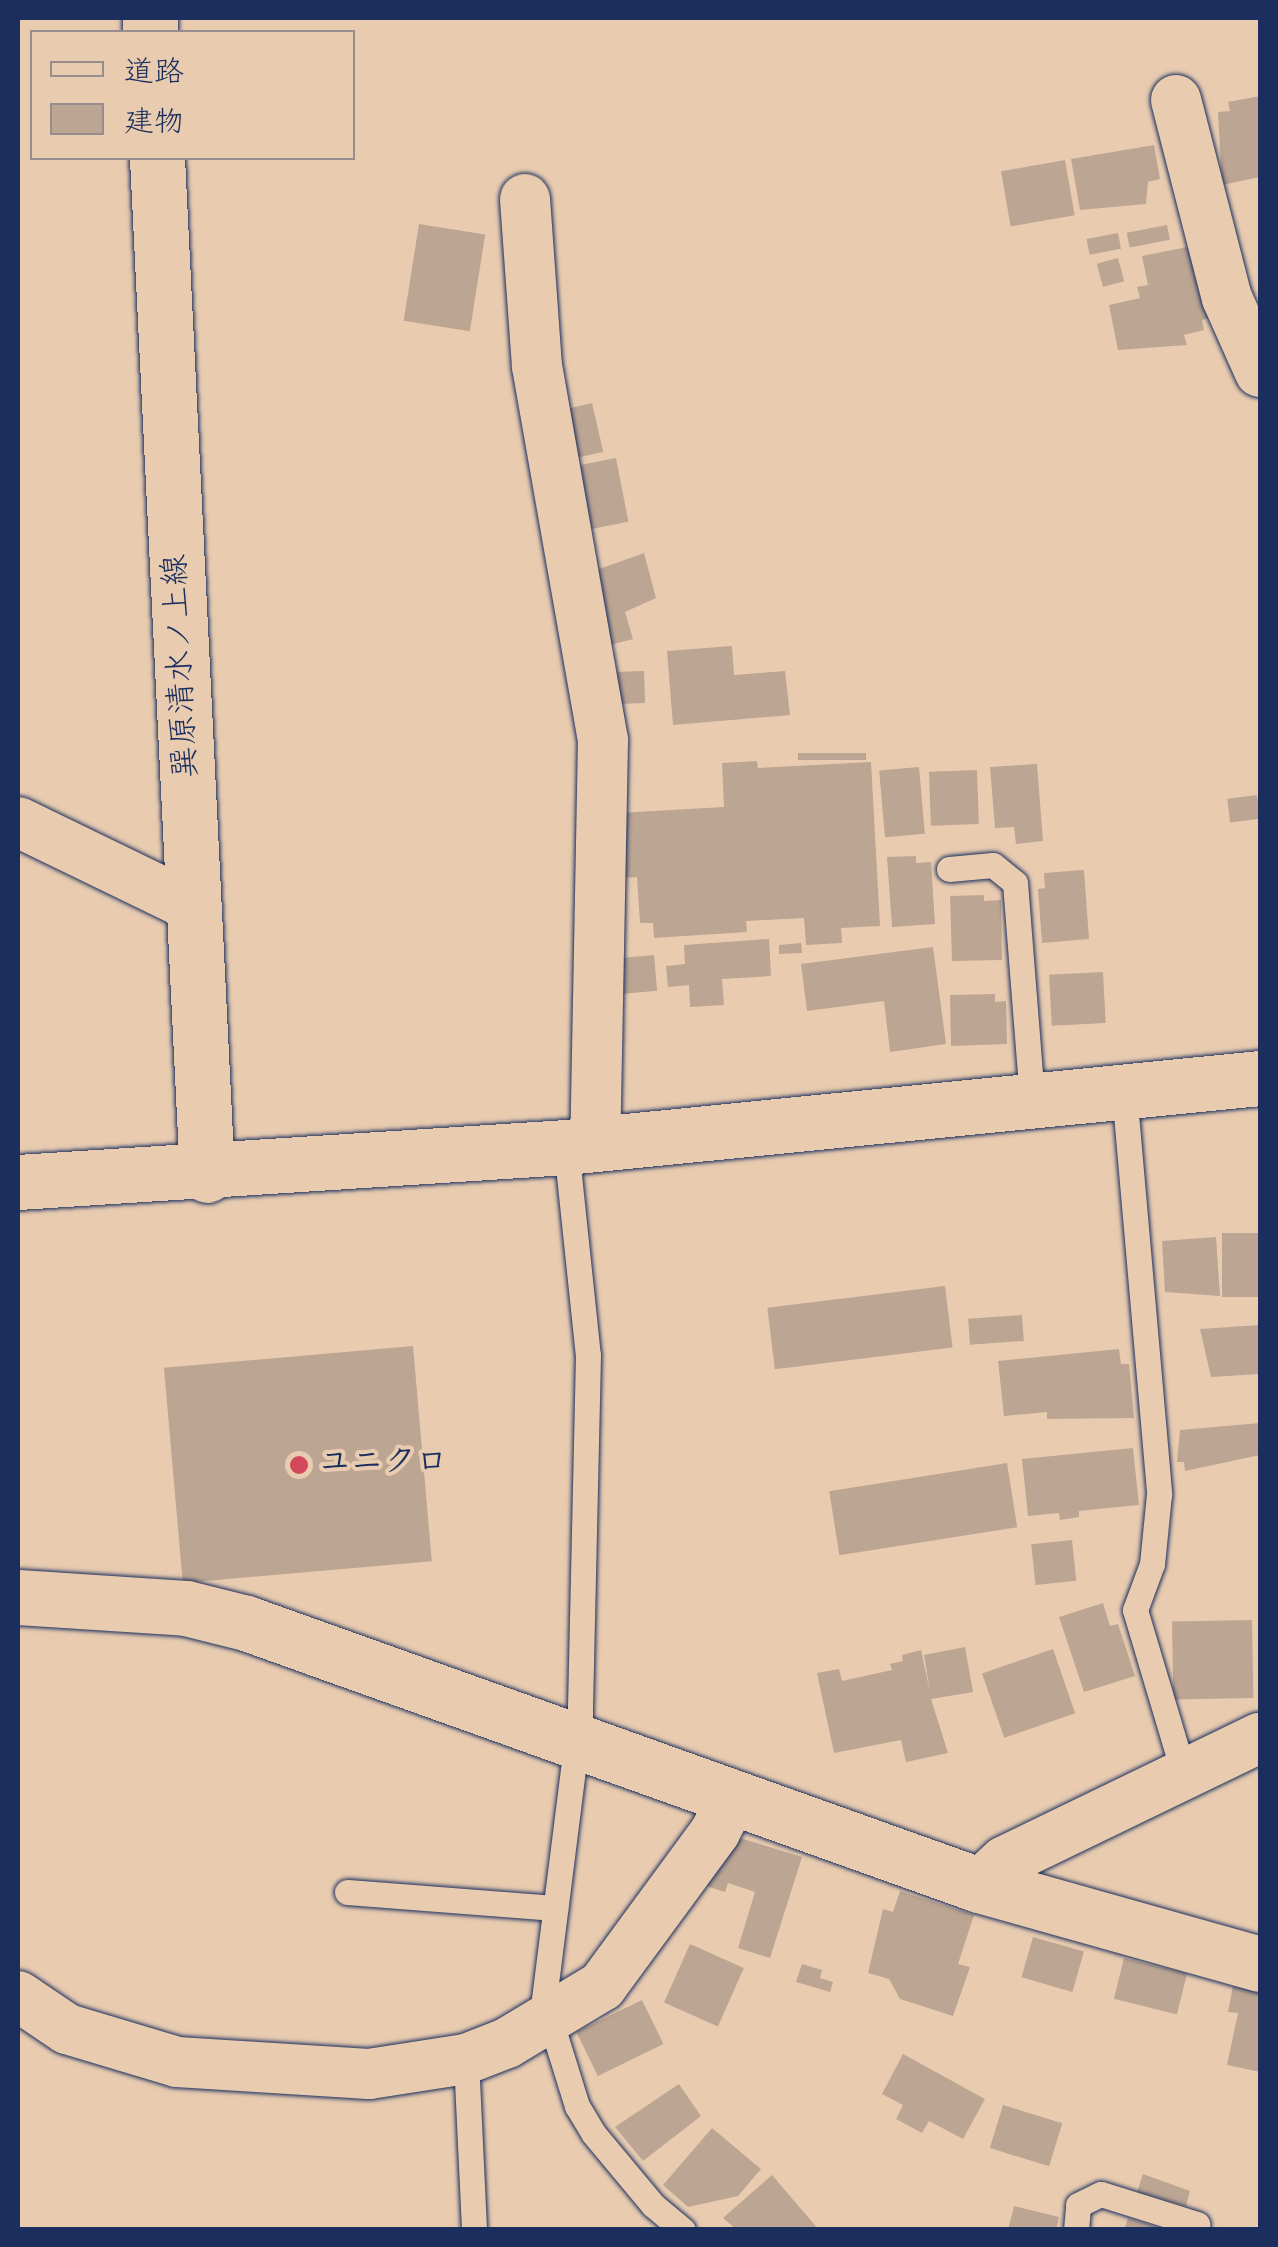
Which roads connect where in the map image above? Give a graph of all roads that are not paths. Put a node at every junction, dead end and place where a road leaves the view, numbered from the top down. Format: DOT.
graph roads {
  1 [pos="1176,100"];
  2 [pos="157,160"];
  3 [pos="525,199"];
  4 [pos="1260,372"];
  5 [pos="18,822"];
  6 [pos="949,869"];
  7 [pos="198,909"];
  8 [pos="1260,1078"];
  9 [pos="1124,1091"];
  10 [pos="1032,1100"];
  11 [pos="581,1145"];
  12 [pos="207,1175"];
  13 [pos="18,1182"];
  14 [pos="18,1597"];
  15 [pos="1260,1738"];
  16 [pos="578,1744"];
  17 [pos="1184,1774"];
  18 [pos="732,1801"];
  19 [pos="979,1885"];
  20 [pos="347,1892"];
  21 [pos="555,1908"];
  22 [pos="1260,1964"];
  23 [pos="18,1996"];
  24 [pos="550,2019"];
  25 [pos="466,2059"];
  26 [pos="1197,2224"];
  27 [pos="474,2230"];
  28 [pos="683,2230"];
  29 [pos="1076,2230"];
  1 -- 4 [label="street"];
  2 -- 7 [label="street, 巽原清水ノ上線"];
  3 -- 11 [label="street"];
  5 -- 7 [label="street"];
  6 -- 10 [label="lane"];
  7 -- 12 [label="street, 巽原清水ノ上線"];
  8 -- 9 [label="street"];
  9 -- 10 [label="street"];
  9 -- 17 [label="lane"];
  10 -- 11 [label="street"];
  11 -- 12 [label="street"];
  11 -- 16 [label="lane"];
  12 -- 13 [label="street"];
  14 -- 16 [label="street"];
  15 -- 17 [label="street"];
  16 -- 18 [label="street"];
  16 -- 21 [label="lane"];
  17 -- 19 [label="street"];
  18 -- 19 [label="street"];
  18 -- 24 [label="street"];
  19 -- 22 [label="street"];
  20 -- 21 [label="lane"];
  21 -- 24 [label="lane"];
  23 -- 25 [label="street"];
  24 -- 25 [label="street"];
  24 -- 28 [label="lane"];
  25 -- 27 [label="lane"];
  26 -- 29 [label="lane"];
}
